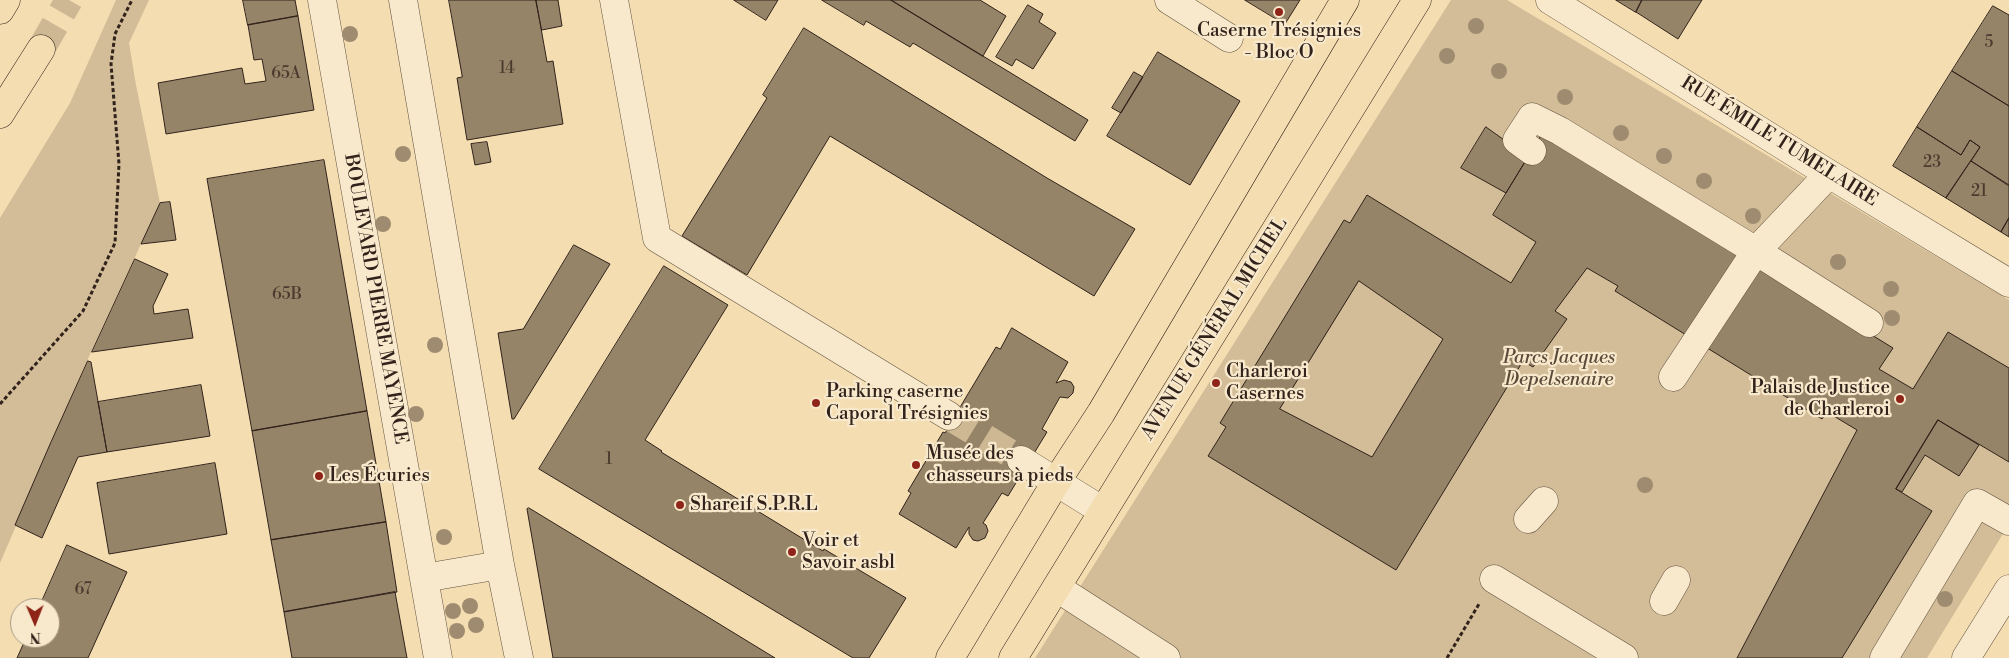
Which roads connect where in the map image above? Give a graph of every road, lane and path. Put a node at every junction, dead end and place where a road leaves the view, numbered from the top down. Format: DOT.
graph roads {
  1 [pos="6,0"];
  2 [pos="132,0"];
  3 [pos="322,0"];
  4 [pos="404,0"];
  5 [pos="614,0"];
  6 [pos="1169,0"];
  7 [pos="1345,0"];
  8 [pos="1417,0"];
  9 [pos="1550,0"];
  10 [pos="0,10"];
  11 [pos="1229,38"];
  12 [pos="41,49"];
  13 [pos="0,114"];
  14 [pos="1532,151"];
  15 [pos="1829,174"];
  16 [pos="1756,251"];
  17 [pos="2009,282"];
  18 [pos="1869,323"];
  19 [pos="1673,377"];
  20 [pos="0,404"];
  21 [pos="949,416"];
  22 [pos="1021,460"];
  23 [pos="1056,482"];
  24 [pos="1103,511"];
  25 [pos="2009,521"];
  26 [pos="500,565"];
  27 [pos="424,578"];
  28 [pos="1494,579"];
  29 [pos="1057,588"];
  30 [pos="2009,589"];
  31 [pos="438,658"];
  32 [pos="519,658"];
  33 [pos="950,658"];
  34 [pos="1014,658"];
  35 [pos="1166,658"];
  36 [pos="1447,658"];
  37 [pos="1624,658"];
  38 [pos="1884,658"];
  39 [pos="1966,658"];
  1 -- 10 [label="main road"];
  2 -- 20 [label="path"];
  3 -- 27 [label="street, BOULEVARD PIERRE MAYENCE"];
  4 -- 26 [label="street"];
  5 -- 21 [label="street"];
  6 -- 11 [label="street"];
  7 -- 23 [label="main road"];
  8 -- 24 [label="main road, AVENUE GÉNÉRAL MICHEL"];
  9 -- 15 [label="street, RUE ÉMILE TUMELAIRE"];
  12 -- 13 [label="main road"];
  14 -- 16 [label="street"];
  15 -- 16 [label="street"];
  15 -- 17 [label="street, RUE ÉMILE TUMELAIRE"];
  16 -- 18 [label="street"];
  16 -- 19 [label="street"];
  22 -- 23 [label="street"];
  23 -- 24 [label="street"];
  23 -- 33 [label="main road"];
  24 -- 29 [label="main road, AVENUE GÉNÉRAL MICHEL"];
  25 -- 38 [label="street"];
  26 -- 27 [label="street"];
  26 -- 32 [label="street"];
  27 -- 31 [label="street, BOULEVARD PIERRE MAYENCE"];
  28 -- 36 [label="path"];
  28 -- 37 [label="street"];
  29 -- 34 [label="main road, AVENUE GÉNÉRAL MICHEL"];
  29 -- 35 [label="street"];
  30 -- 39 [label="street"];
}
